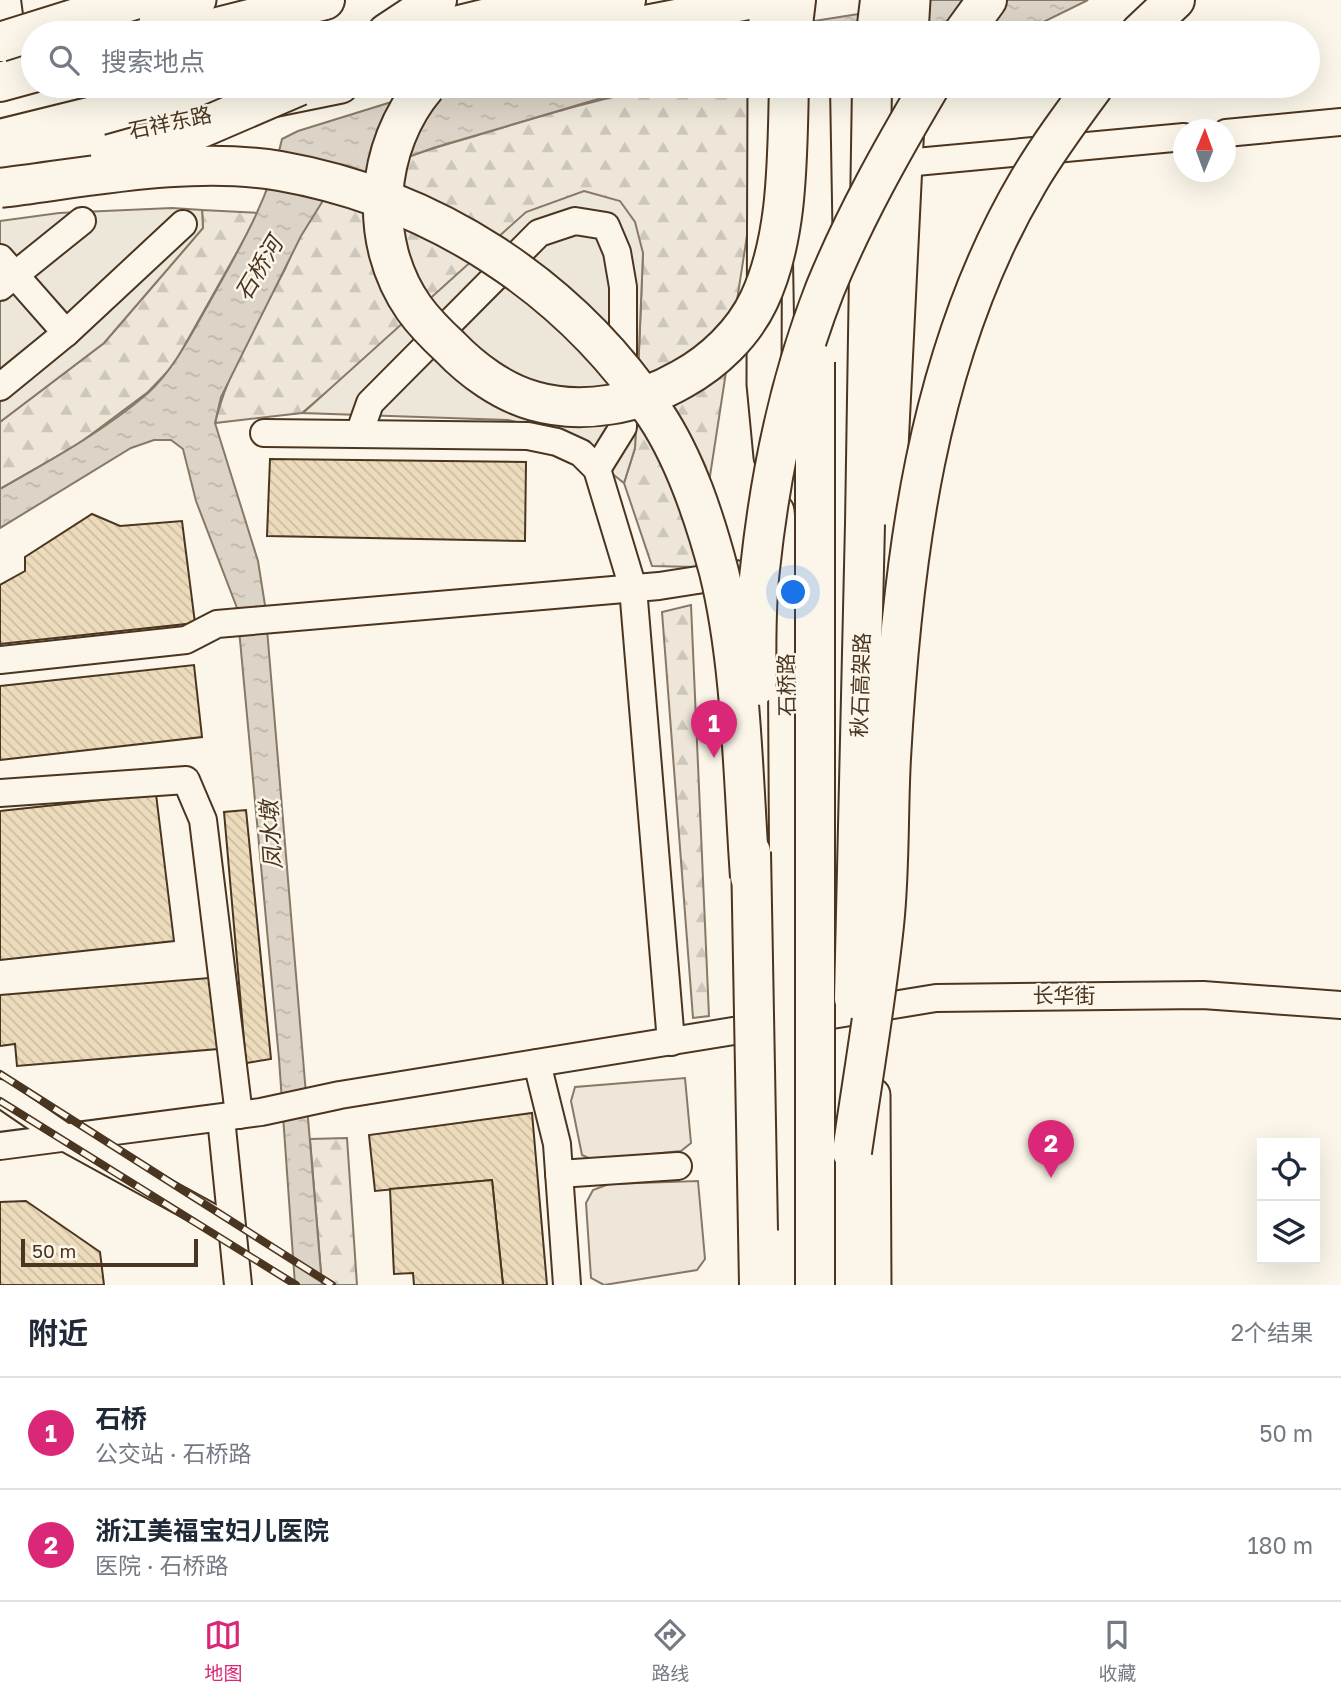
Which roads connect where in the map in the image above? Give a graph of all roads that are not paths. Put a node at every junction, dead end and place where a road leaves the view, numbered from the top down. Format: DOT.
graph roads {
  1 [pos="7,0"];
  2 [pos="134,0"];
  3 [pos="199,0"];
  4 [pos="437,0"];
  5 [pos="561,0"];
  6 [pos="626,0"];
  7 [pos="809,0"];
  8 [pos="872,0"];
  9 [pos="880,0"];
  10 [pos="913,0"];
  11 [pos="987,0"];
  12 [pos="1175,0"];
  13 [pos="315,2"];
  14 [pos="775,15"];
  15 [pos="92,21"];
  16 [pos="130,21"];
  17 [pos="241,21"];
  18 [pos="405,21"];
  19 [pos="476,21"];
  20 [pos="550,21"];
  21 [pos="714,21"];
  22 [pos="810,21"];
  23 [pos="873,21"];
  24 [pos="876,21"];
  25 [pos="912,21"];
  26 [pos="972,21"];
  27 [pos="1153,21"];
  28 [pos="13,60"];
  29 [pos="166,98"];
  30 [pos="271,98"];
  31 [pos="284,98"];
  32 [pos="416,98"];
  33 [pos="773,98"];
  34 [pos="773,98"];
  35 [pos="810,98"];
  36 [pos="872,98"];
  37 [pos="912,98"];
  38 [pos="915,98"];
  39 [pos="1085,98"];
  40 [pos="1341,122"];
  41 [pos="1236,132"];
  42 [pos="1173,138"];
  43 [pos="0,139"];
  44 [pos="0,162"];
  45 [pos="905,163"];
  46 [pos="0,186"];
  47 [pos="82,221"];
  48 [pos="183,224"];
  49 [pos="5,273"];
  50 [pos="66,333"];
  51 [pos="0,387"];
  52 [pos="264,433"];
  53 [pos="359,434"];
  54 [pos="597,469"];
  55 [pos="782,566"];
  56 [pos="633,588"];
  57 [pos="0,660"];
  58 [pos="0,793"];
  59 [pos="750,877"];
  60 [pos="1341,1005"];
  61 [pos="872,1009"];
  62 [pos="788,1023"];
  63 [pos="671,1042"];
  64 [pos="537,1063"];
  65 [pos="0,1093"];
  66 [pos="240,1115"];
  67 [pos="66,1138"];
  68 [pos="0,1146"];
  69 [pos="852,1152"];
  70 [pos="678,1166"];
  71 [pos="559,1174"];
  72 [pos="232,1230"];
  73 [pos="238,1285"];
  74 [pos="567,1285"];
  75 [pos="758,1285"];
  76 [pos="789,1285"];
  77 [pos="815,1285"];
  78 [pos="853,1285"];
  79 [pos="874,1285"];
  1 -- 28 [label="street"];
  2 -- 15 [label="highway, bridge"];
  3 -- 16 [label="main road"];
  4 -- 18 [label="highway"];
  5 -- 19 [label="highway"];
  6 -- 20 [label="highway"];
  7 -- 22 [label="highway"];
  8 -- 23 [label="highway"];
  9 -- 24 [label="highway"];
  10 -- 25 [label="main road"];
  11 -- 26 [label="highway"];
  12 -- 27 [label="highway"];
  13 -- 17 [label="highway"];
  14 -- 21 [label="main road"];
  29 -- 43 [label="highway"];
  30 -- 46 [label="highway, bridge"];
  31 -- 44 [label="main road, 石祥东路"];
  32 -- 33 [label="highway, bridge"];
  34 -- 55 [label="main road, 石桥路"];
  35 -- 77 [label="highway, 秋石高架路, bridge"];
  36 -- 69 [label="highway, 秋石高架路, bridge"];
  37 -- 59 [label="highway, bridge"];
  38 -- 45 [label="main road"];
  39 -- 69 [label="highway, bridge"];
  40 -- 41 [label="street"];
  42 -- 45 [label="street"];
  45 -- 61 [label="main road"];
  46 -- 59 [label="highway, bridge"];
  47 -- 49 [label="street"];
  48 -- 50 [label="street"];
  49 -- 50 [label="street"];
  50 -- 51 [label="street"];
  52 -- 53 [label="street"];
  53 -- 54 [label="street"];
  53 -- 54 [label="street"];
  54 -- 56 [label="street"];
  55 -- 56 [label="street"];
  55 -- 62 [label="main road, 石桥路"];
  56 -- 57 [label="street"];
  56 -- 63 [label="street"];
  58 -- 66 [label="street"];
  59 -- 75 [label="highway, bridge"];
  60 -- 61 [label="street, 长华街"];
  61 -- 62 [label="street, 长华街"];
  61 -- 79 [label="main road"];
  62 -- 63 [label="street, 长华街"];
  62 -- 76 [label="main road, 石桥路"];
  63 -- 64 [label="street, 长华街"];
  64 -- 66 [label="street, 长华街"];
  64 -- 71 [label="street"];
  65 -- 67 [label="street"];
  66 -- 67 [label="street, 长华街"];
  66 -- 72 [label="street"];
  67 -- 68 [label="street, 长华街"];
  67 -- 72 [label="street"];
  69 -- 78 [label="highway, 秋石高架路"];
  70 -- 71 [label="street"];
  71 -- 74 [label="street"];
  72 -- 73 [label="street"];
}
